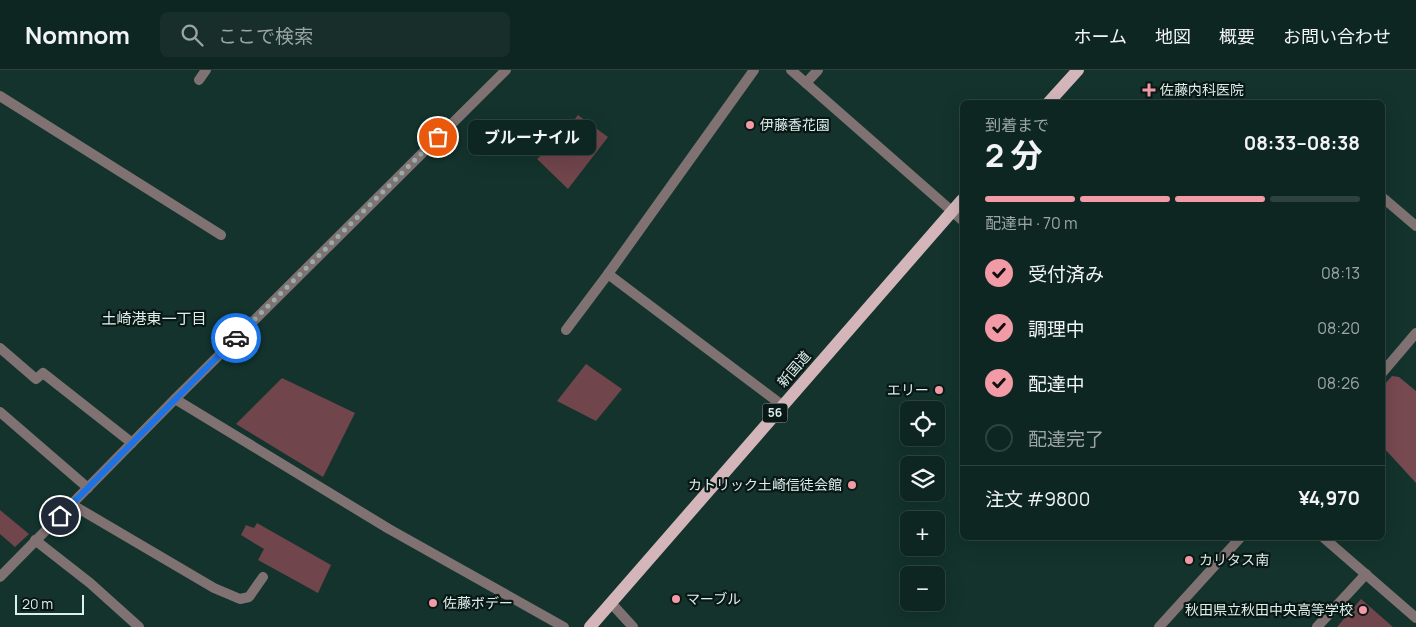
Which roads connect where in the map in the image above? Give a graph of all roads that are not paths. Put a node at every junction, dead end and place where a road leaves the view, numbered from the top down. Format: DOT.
graph roads {
  1 [pos="206,70"];
  2 [pos="506,70"];
  3 [pos="754,70"];
  4 [pos="790,70"];
  5 [pos="818,70"];
  6 [pos="1078,70"];
  7 [pos="199,80"];
  8 [pos="806,83"];
  9 [pos="0,96"];
  10 [pos="1051,100"];
  11 [pos="1385,200"];
  12 [pos="960,202"];
  13 [pos="952,211"];
  14 [pos="960,218"];
  15 [pos="1416,226"];
  16 [pos="221,235"];
  17 [pos="608,274"];
  18 [pos="566,330"];
  19 [pos="1416,334"];
  20 [pos="0,348"];
  21 [pos="1385,369"];
  22 [pos="175,400"];
  23 [pos="782,405"];
  24 [pos="0,412"];
  25 [pos="132,443"];
  26 [pos="88,488"];
  27 [pos="72,504"];
  28 [pos="36,540"];
  29 [pos="1238,540"];
  30 [pos="1326,540"];
  31 [pos="1366,574"];
  32 [pos="0,577"];
  33 [pos="263,577"];
  34 [pos="611,603"];
  35 [pos="1416,618"];
  36 [pos="139,627"];
  37 [pos="564,627"];
  38 [pos="590,627"];
  39 [pos="633,627"];
  40 [pos="1159,627"];
  41 [pos="1317,627"];
  1 -- 7 [label="street"];
  2 -- 22 [label="street"];
  3 -- 17 [label="street"];
  4 -- 8 [label="street"];
  5 -- 8 [label="street"];
  6 -- 10 [label="main road"];
  8 -- 13 [label="street"];
  9 -- 16 [label="street"];
  11 -- 15 [label="street"];
  12 -- 13 [label="main road, 新国道 / 56"];
  13 -- 14 [label="street"];
  13 -- 23 [label="main road, 新国道 / 56"];
  17 -- 18 [label="street"];
  17 -- 23 [label="street"];
  19 -- 21 [label="street"];
  20 -- 25 [label="street"];
  22 -- 25 [label="street"];
  22 -- 37 [label="street"];
  23 -- 34 [label="main road, 新国道 / 56"];
  24 -- 26 [label="street"];
  25 -- 26 [label="street"];
  26 -- 27 [label="street"];
  27 -- 28 [label="street"];
  27 -- 33 [label="street"];
  28 -- 32 [label="street"];
  28 -- 36 [label="street"];
  29 -- 40 [label="street"];
  30 -- 31 [label="street"];
  31 -- 35 [label="street"];
  31 -- 41 [label="street"];
  34 -- 38 [label="main road, 新国道 / 56"];
  34 -- 39 [label="street"];
}
